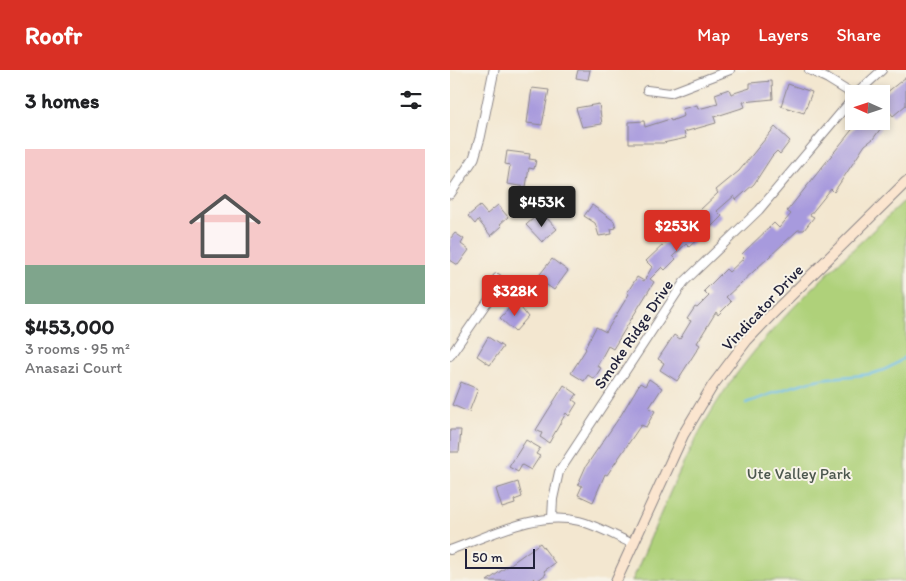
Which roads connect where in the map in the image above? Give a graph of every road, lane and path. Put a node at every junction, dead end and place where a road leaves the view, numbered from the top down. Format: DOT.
graph roads {
  1 [pos="494,70"];
  2 [pos="730,70"];
  3 [pos="809,70"];
  4 [pos="882,70"];
  5 [pos="866,85"];
  6 [pos="845,89"];
  7 [pos="647,90"];
  8 [pos="845,107"];
  9 [pos="906,182"];
  10 [pos="450,194"];
  11 [pos="497,278"];
  12 [pos="450,356"];
  13 [pos="552,518"];
  14 [pos="632,544"];
  15 [pos="450,550"];
  16 [pos="616,581"];
  1 -- 10 [label="street"];
  2 -- 7 [label="street"];
  3 -- 6 [label="street"];
  4 -- 5 [label="street, Smoke Ridge Drive"];
  8 -- 13 [label="street, Smoke Ridge Drive"];
  9 -- 14 [label="main road, Vindicator Drive"];
  11 -- 12 [label="street"];
  13 -- 14 [label="street"];
  13 -- 15 [label="street"];
  14 -- 16 [label="main road, Vindicator Drive"];
}
